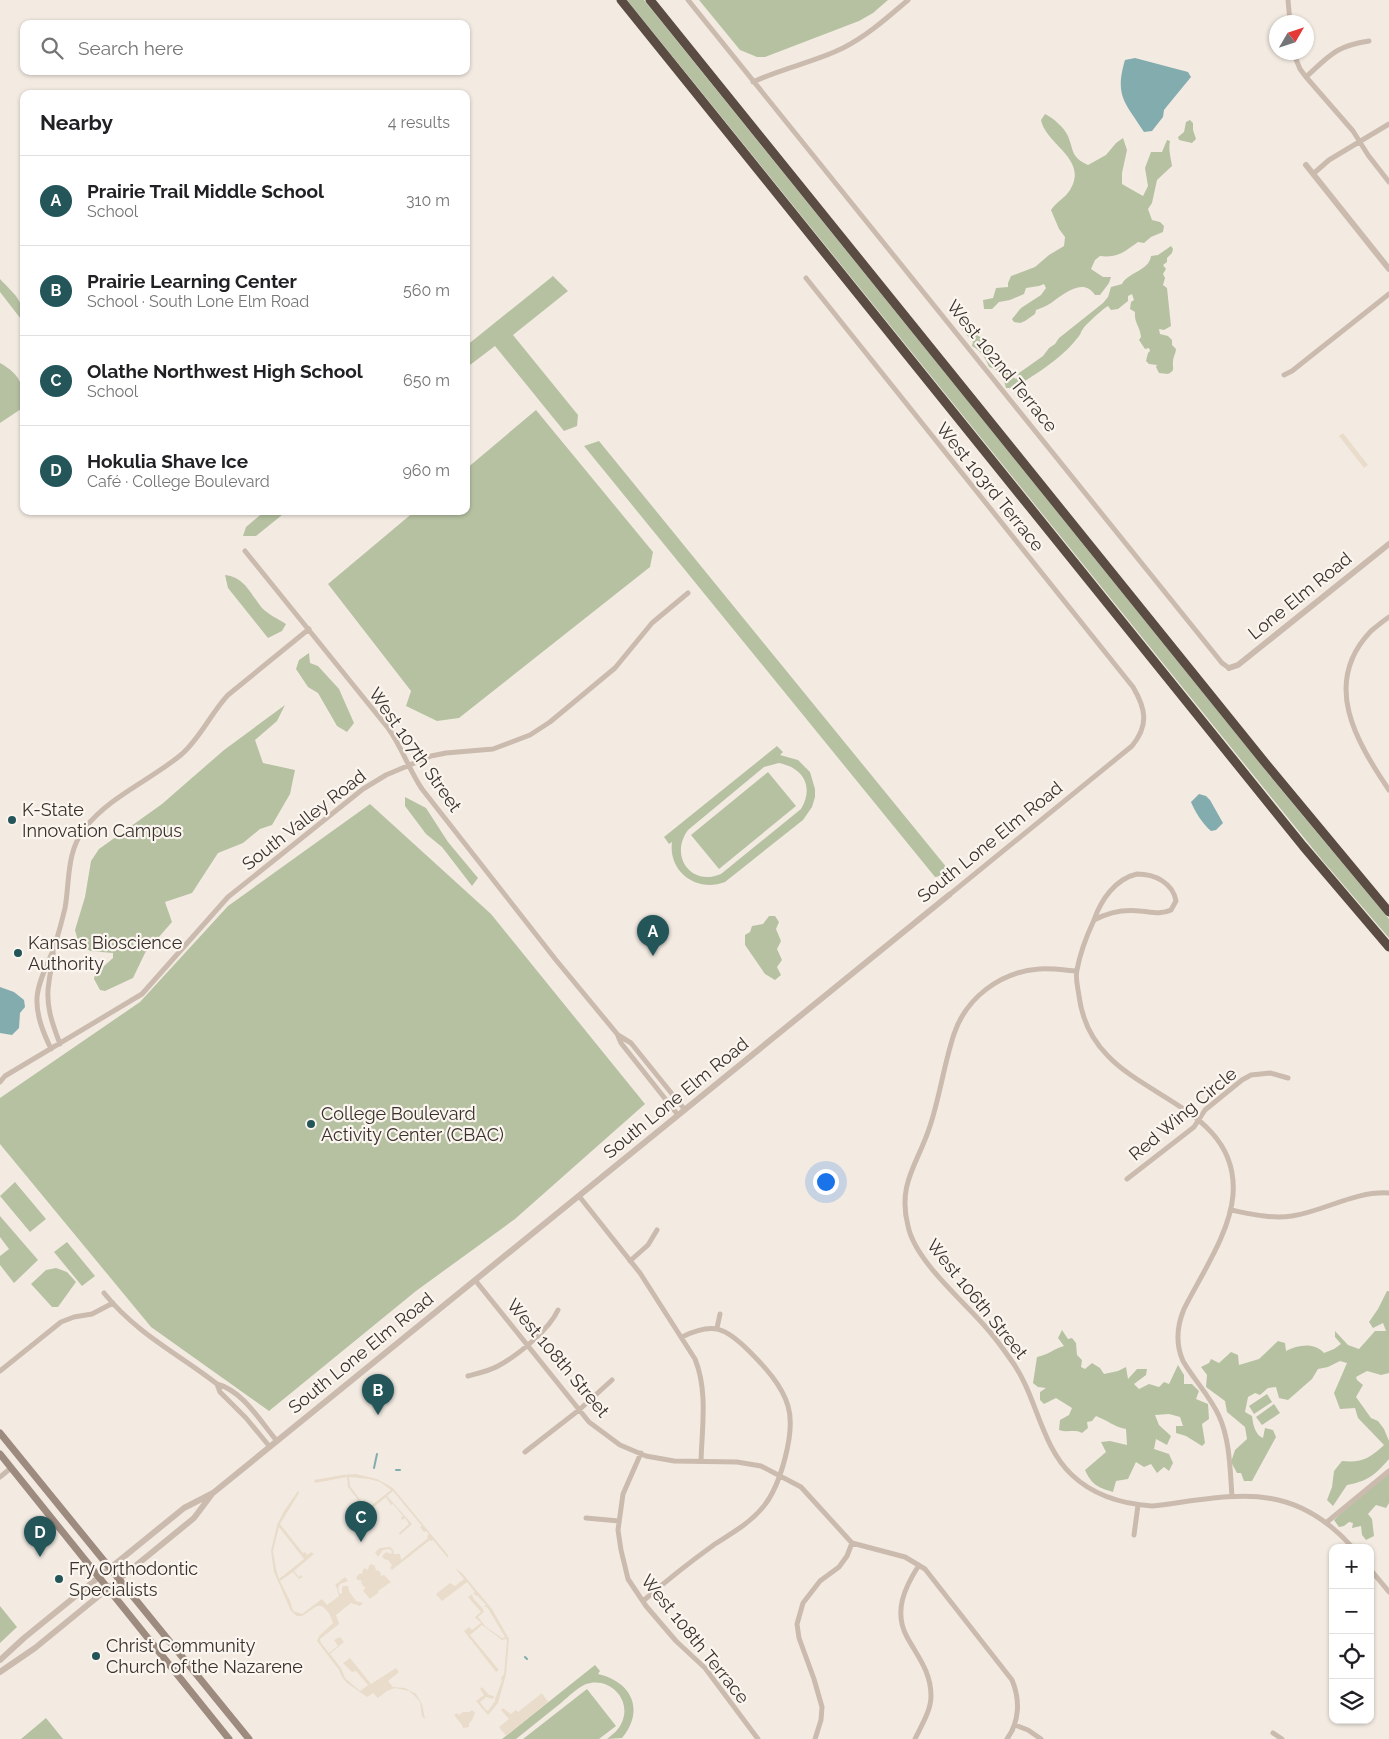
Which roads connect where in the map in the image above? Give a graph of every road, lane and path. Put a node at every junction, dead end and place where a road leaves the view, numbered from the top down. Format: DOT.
graph roads {
  1 [pos="621,0"];
  2 [pos="650,0"];
  3 [pos="688,0"];
  4 [pos="908,0"];
  5 [pos="1288,0"];
  6 [pos="1289,15"];
  7 [pos="1369,41"];
  8 [pos="1296,60"];
  9 [pos="1306,77"];
  10 [pos="753,82"];
  11 [pos="1389,124"];
  12 [pos="1361,142"];
  13 [pos="1306,165"];
  14 [pos="1312,174"];
  15 [pos="1389,182"];
  16 [pos="1389,269"];
  17 [pos="806,278"];
  18 [pos="1389,294"];
  19 [pos="1284,375"];
  20 [pos="1389,544"];
  21 [pos="245,551"];
  22 [pos="688,593"];
  23 [pos="1389,616"];
  24 [pos="309,629"];
  25 [pos="1229,668"];
  26 [pos="1144,717"];
  27 [pos="409,765"];
  28 [pos="1389,790"];
  29 [pos="949,895"];
  30 [pos="1389,912"];
  31 [pos="1094,920"];
  32 [pos="1389,947"];
  33 [pos="53,950"];
  34 [pos="1076,971"];
  35 [pos="618,1035"];
  36 [pos="60,1044"];
  37 [pos="51,1049"];
  38 [pos="3,1077"];
  39 [pos="1288,1078"];
  40 [pos="0,1082"];
  41 [pos="685,1110"];
  42 [pos="678,1115"];
  43 [pos="1198,1120"];
  44 [pos="1127,1178"];
  45 [pos="1389,1193"];
  46 [pos="579,1196"];
  47 [pos="1231,1210"];
  48 [pos="657,1230"];
  49 [pos="630,1261"];
  50 [pos="476,1280"];
  51 [pos="104,1293"];
  52 [pos="112,1304"];
  53 [pos="558,1310"];
  54 [pos="720,1314"];
  55 [pos="717,1328"];
  56 [pos="682,1337"];
  57 [pos="527,1344"];
  58 [pos="0,1372"];
  59 [pos="468,1376"];
  60 [pos="612,1380"];
  61 [pos="217,1384"];
  62 [pos="579,1410"];
  63 [pos="0,1433"];
  64 [pos="276,1441"];
  65 [pos="270,1447"];
  66 [pos="525,1452"];
  67 [pos="640,1453"];
  68 [pos="0,1454"];
  69 [pos="701,1460"];
  70 [pos="11,1468"];
  71 [pos="1389,1470"];
  72 [pos="780,1475"];
  73 [pos="0,1477"];
  74 [pos="213,1492"];
  75 [pos="1232,1496"];
  76 [pos="1138,1505"];
  77 [pos="586,1518"];
  78 [pos="619,1521"];
  79 [pos="1327,1522"];
  80 [pos="1134,1535"];
  81 [pos="852,1543"];
  82 [pos="1349,1544"];
  83 [pos="919,1565"];
  84 [pos="110,1568"];
  85 [pos="1374,1574"];
  86 [pos="99,1577"];
  87 [pos="119,1579"];
  88 [pos="108,1588"];
  89 [pos="1389,1592"];
  90 [pos="643,1601"];
  91 [pos="790,1624"];
  92 [pos="797,1624"];
  93 [pos="0,1660"];
  94 [pos="0,1672"];
  95 [pos="1015,1725"];
  96 [pos="1273,1733"];
  97 [pos="229,1739"];
  98 [pos="249,1739"];
  99 [pos="758,1739"];
  100 [pos="815,1739"];
  101 [pos="915,1739"];
  102 [pos="1007,1739"];
  103 [pos="1041,1739"];
  104 [pos="1282,1739"];
  1 -- 32 [label="highway"];
  2 -- 30 [label="highway"];
  3 -- 10 [label="street, West 102nd Terrace"];
  4 -- 10 [label="street"];
  5 -- 6 [label="street"];
  7 -- 9 [label="street"];
  8 -- 9 [label="street"];
  9 -- 12 [label="street"];
  10 -- 25 [label="street, West 102nd Terrace"];
  11 -- 12 [label="street"];
  12 -- 14 [label="street"];
  12 -- 15 [label="street"];
  13 -- 14 [label="street"];
  14 -- 16 [label="street"];
  17 -- 26 [label="street, West 103rd Terrace"];
  18 -- 19 [label="street"];
  20 -- 25 [label="street, Lone Elm Road"];
  21 -- 24 [label="street, West 107th Street"];
  22 -- 27 [label="street, South Valley Road"];
  23 -- 28 [label="street"];
  24 -- 27 [label="street, West 107th Street"];
  24 -- 33 [label="street"];
  26 -- 29 [label="street, South Lone Elm Road"];
  27 -- 35 [label="street, West 107th Street"];
  27 -- 36 [label="street, South Valley Road"];
  29 -- 41 [label="street, South Lone Elm Road"];
  31 -- 31 [label="street"];
  31 -- 34 [label="street"];
  33 -- 36 [label="street"];
  33 -- 37 [label="street"];
  34 -- 43 [label="street"];
  34 -- 76 [label="street, West 106th Street"];
  35 -- 41 [label="street, West 107th Street"];
  35 -- 42 [label="street, West 107th Street"];
  36 -- 37 [label="street, South Valley Road"];
  37 -- 38 [label="street, South Valley Road"];
  38 -- 40 [label="street, South Valley Road"];
  39 -- 43 [label="street, Red Wing Circle"];
  41 -- 42 [label="street, South Lone Elm Road"];
  42 -- 46 [label="street, South Lone Elm Road"];
  43 -- 44 [label="street, Red Wing Circle"];
  43 -- 47 [label="street"];
  45 -- 47 [label="street"];
  46 -- 49 [label="street"];
  46 -- 50 [label="street, South Lone Elm Road"];
  47 -- 75 [label="street"];
  48 -- 49 [label="street"];
  49 -- 56 [label="street"];
  50 -- 57 [label="street, West 108th Street"];
  50 -- 64 [label="street, South Lone Elm Road"];
  51 -- 52 [label="street"];
  52 -- 58 [label="street"];
  52 -- 61 [label="street"];
  53 -- 57 [label="street"];
  54 -- 55 [label="street"];
  55 -- 56 [label="street"];
  55 -- 72 [label="street"];
  56 -- 69 [label="street"];
  57 -- 59 [label="street"];
  57 -- 62 [label="street, West 108th Street"];
  60 -- 62 [label="street"];
  61 -- 64 [label="street"];
  61 -- 65 [label="street"];
  62 -- 66 [label="street"];
  62 -- 67 [label="street, West 108th Street"];
  63 -- 84 [label="main road"];
  64 -- 65 [label="street, South Lone Elm Road"];
  65 -- 74 [label="street, South Lone Elm Road"];
  67 -- 69 [label="street, West 108th Street"];
  67 -- 78 [label="street, West 108th Terrace"];
  68 -- 70 [label="main road"];
  69 -- 72 [label="street, West 108th Street"];
  70 -- 73 [label="street"];
  70 -- 86 [label="main road"];
  71 -- 79 [label="street"];
  72 -- 81 [label="street, West 108th Street"];
  72 -- 90 [label="street"];
  74 -- 84 [label="street, South Lone Elm Road"];
  74 -- 87 [label="street, South Lone Elm Road"];
  75 -- 76 [label="street, West 106th Street"];
  75 -- 79 [label="street, West 106th Street"];
  76 -- 80 [label="street"];
  77 -- 78 [label="street"];
  78 -- 90 [label="street, West 108th Terrace"];
  79 -- 82 [label="street, West 106th Street"];
  81 -- 83 [label="street"];
  81 -- 92 [label="street"];
  83 -- 95 [label="street"];
  83 -- 101 [label="street"];
  84 -- 86 [label="street, South Lone Elm Road"];
  84 -- 87 [label="main road"];
  85 -- 89 [label="street"];
  86 -- 88 [label="main road"];
  86 -- 93 [label="street, South Lone Elm Road"];
  87 -- 88 [label="street, South Lone Elm Road"];
  87 -- 98 [label="main road"];
  88 -- 94 [label="street, South Lone Elm Road"];
  88 -- 97 [label="main road"];
  90 -- 99 [label="street, West 108th Terrace"];
  91 -- 92 [label="street"];
  92 -- 100 [label="street"];
  95 -- 102 [label="street"];
  95 -- 103 [label="street"];
  96 -- 104 [label="street"];
}
